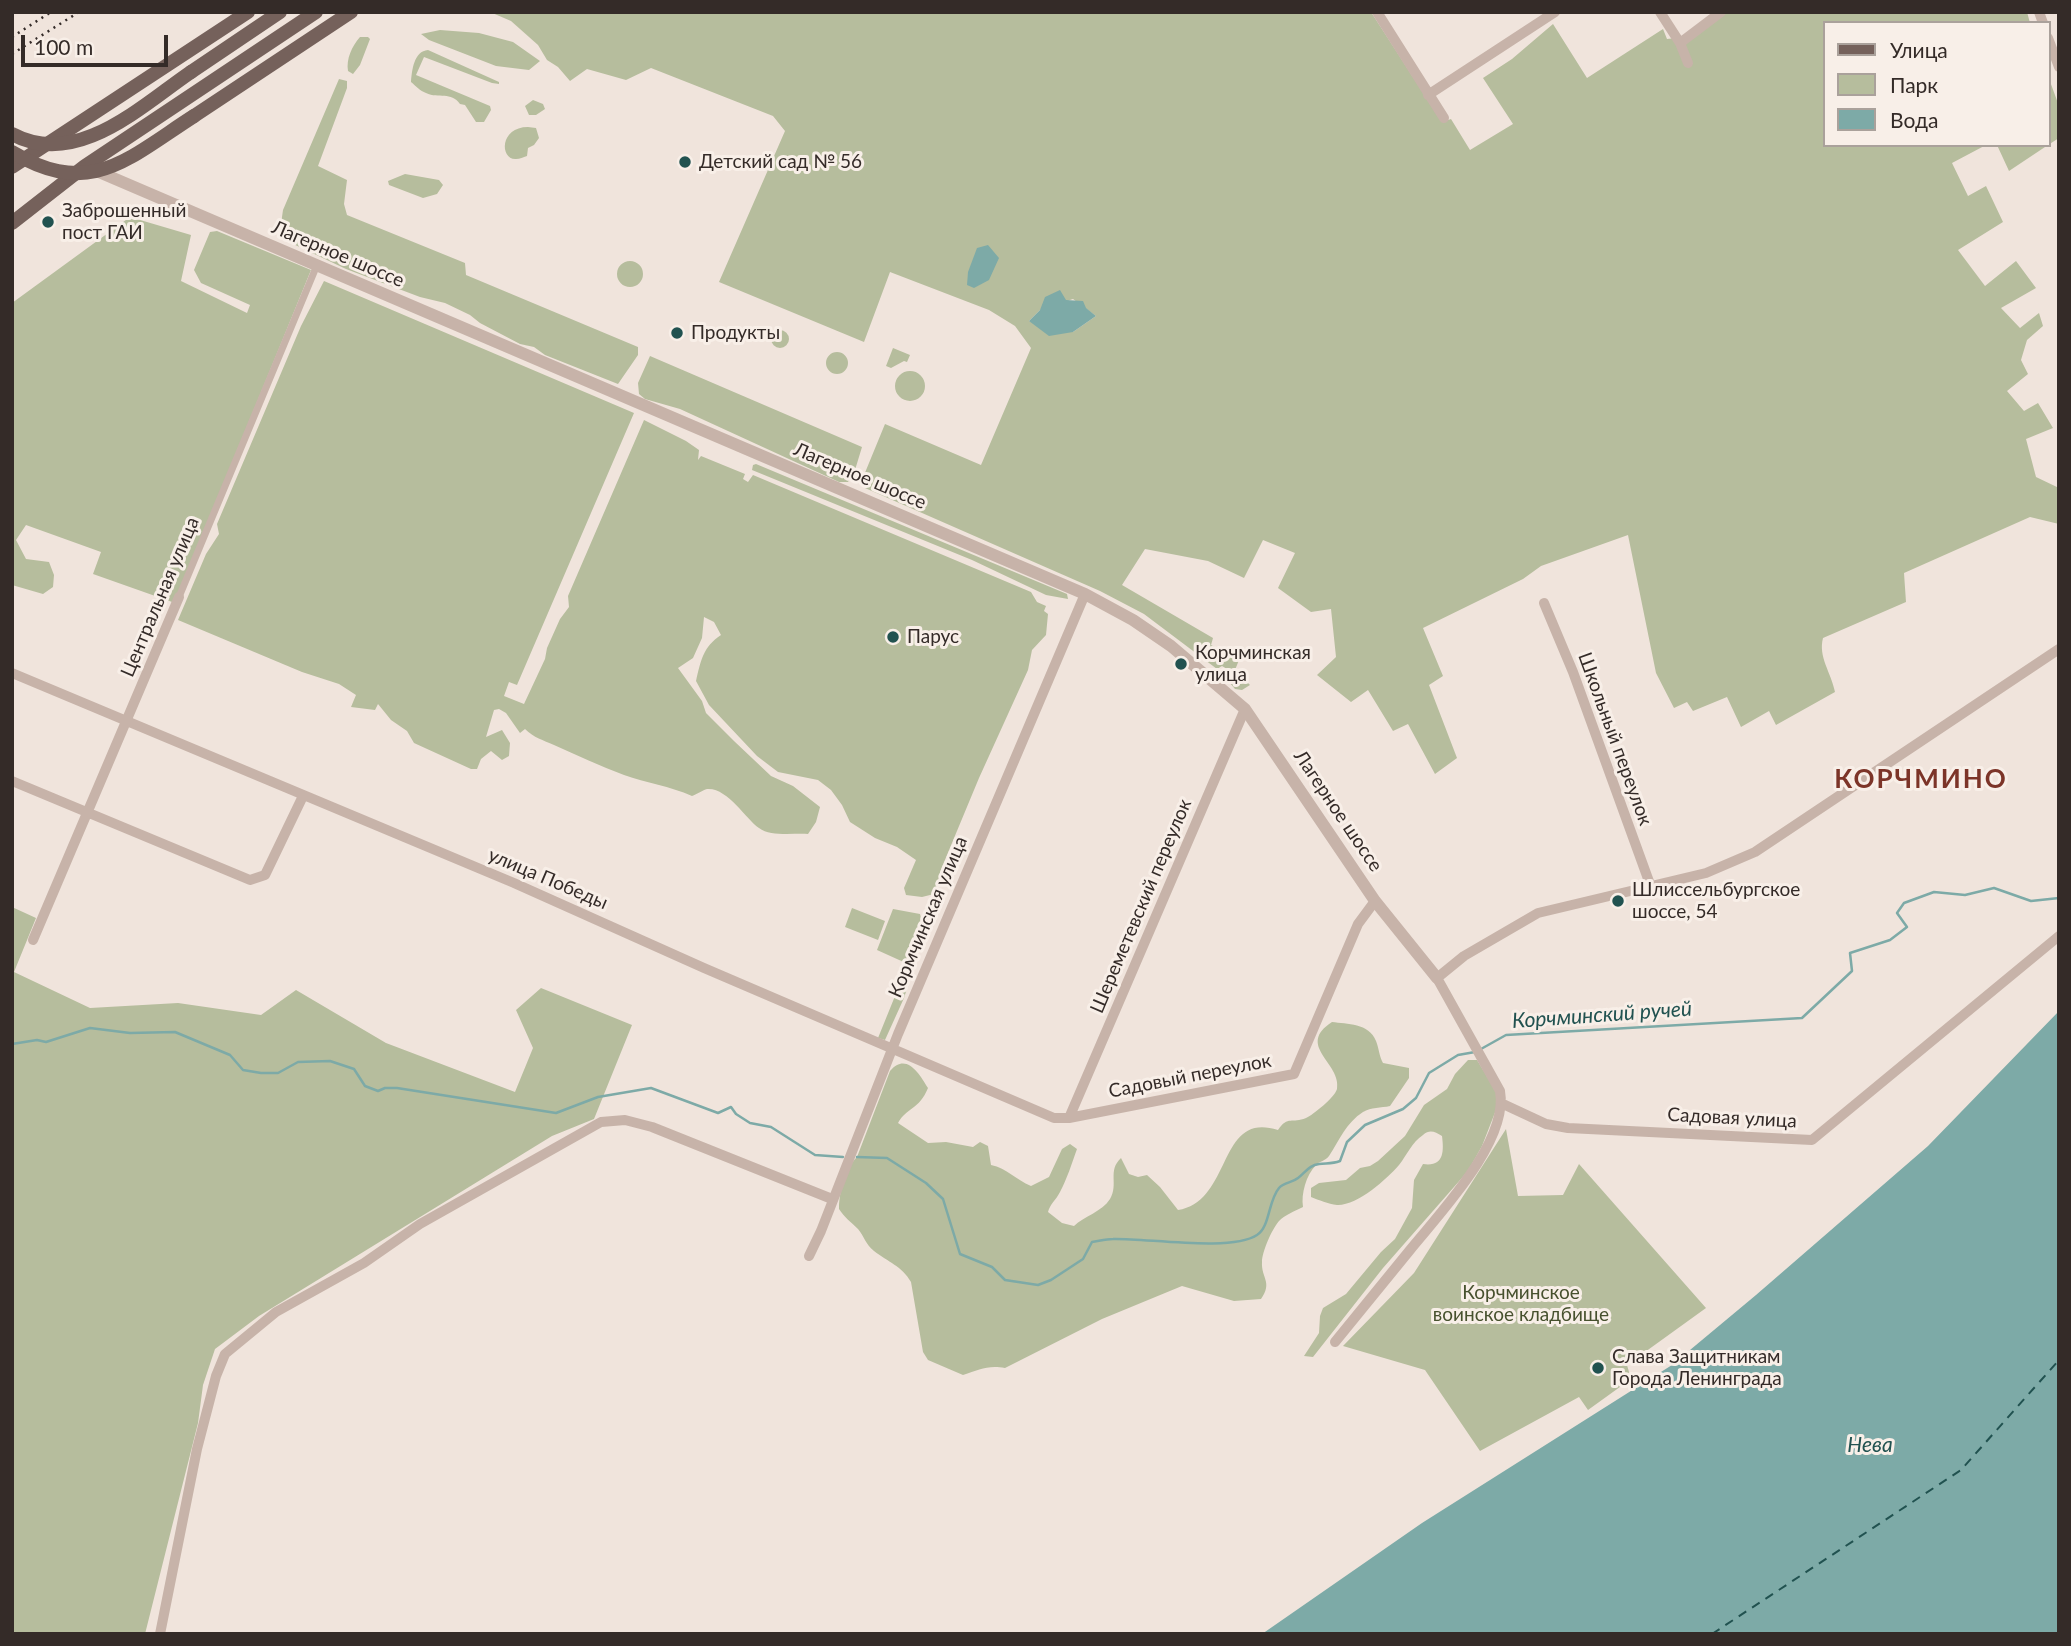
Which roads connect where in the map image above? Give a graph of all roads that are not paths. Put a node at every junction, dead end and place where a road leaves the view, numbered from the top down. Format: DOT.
graph roads {
  1 [pos="248,12"];
  2 [pos="280,12"];
  3 [pos="316,12"];
  4 [pos="351,12"];
  5 [pos="1377,12"];
  6 [pos="1555,12"];
  7 [pos="1660,12"];
  8 [pos="1721,12"];
  9 [pos="1680,43"];
  10 [pos="2050,43"];
  11 [pos="1688,63"];
  12 [pos="2059,67"];
  13 [pos="1428,94"];
  14 [pos="1444,118"];
  15 [pos="12,134"];
  16 [pos="130,136"];
  17 [pos="12,152"];
  18 [pos="85,166"];
  19 [pos="12,167"];
  20 [pos="133,186"];
  21 [pos="12,223"];
  22 [pos="317,265"];
  23 [pos="1085,594"];
  24 [pos="179,597"];
  25 [pos="1544,603"];
  26 [pos="2059,649"];
  27 [pos="12,673"];
  28 [pos="1245,709"];
  29 [pos="127,722"];
  30 [pos="12,781"];
  31 [pos="303,796"];
  32 [pos="89,812"];
  33 [pos="1651,887"];
  34 [pos="1375,901"];
  35 [pos="2059,936"];
  36 [pos="33,940"];
  37 [pos="1437,978"];
  38 [pos="892,1049"];
  39 [pos="1503,1104"];
  40 [pos="1069,1118"];
  41 [pos="832,1199"];
  42 [pos="809,1256"];
  43 [pos="1335,1342"];
  44 [pos="160,1634"];
  1 -- 19 [label="main road"];
  2 -- 15 [label="main road, bridge"];
  3 -- 16 [label="main road"];
  4 -- 17 [label="main road, bridge"];
  5 -- 13 [label="street"];
  6 -- 13 [label="street"];
  7 -- 9 [label="street"];
  8 -- 9 [label="street"];
  9 -- 11 [label="street"];
  10 -- 12 [label="street"];
  13 -- 14 [label="street"];
  16 -- 18 [label="main road"];
  16 -- 20 [label="street"];
  18 -- 20 [label="street, Лагерное шоссе"];
  18 -- 21 [label="main road"];
  20 -- 22 [label="street, Лагерное шоссе"];
  22 -- 23 [label="street, Лагерное шоссе"];
  22 -- 24 [label="street, Центральная улица"];
  23 -- 28 [label="street, Лагерное шоссе"];
  23 -- 38 [label="street, Кормчинская улица"];
  24 -- 29 [label="street, Центральная улица"];
  25 -- 33 [label="street, Школьный переулок"];
  26 -- 33 [label="street"];
  27 -- 29 [label="street, улица Победы"];
  28 -- 34 [label="street, Лагерное шоссе"];
  28 -- 40 [label="street, Шереметевский переулок"];
  29 -- 31 [label="street, улица Победы"];
  29 -- 32 [label="street, Центральная улица"];
  30 -- 32 [label="street"];
  31 -- 32 [label="street"];
  31 -- 38 [label="street, улица Победы"];
  32 -- 36 [label="street, Центральная улица"];
  33 -- 37 [label="street"];
  34 -- 37 [label="street, Лагерное шоссе"];
  34 -- 40 [label="street, Садовый переулок"];
  35 -- 39 [label="street, Садовая улица"];
  37 -- 39 [label="street"];
  38 -- 40 [label="street, улица Победы"];
  38 -- 41 [label="street, Кормчинская улица"];
  39 -- 43 [label="street"];
  41 -- 42 [label="street, Кормчинская улица"];
  41 -- 44 [label="street"];
}
